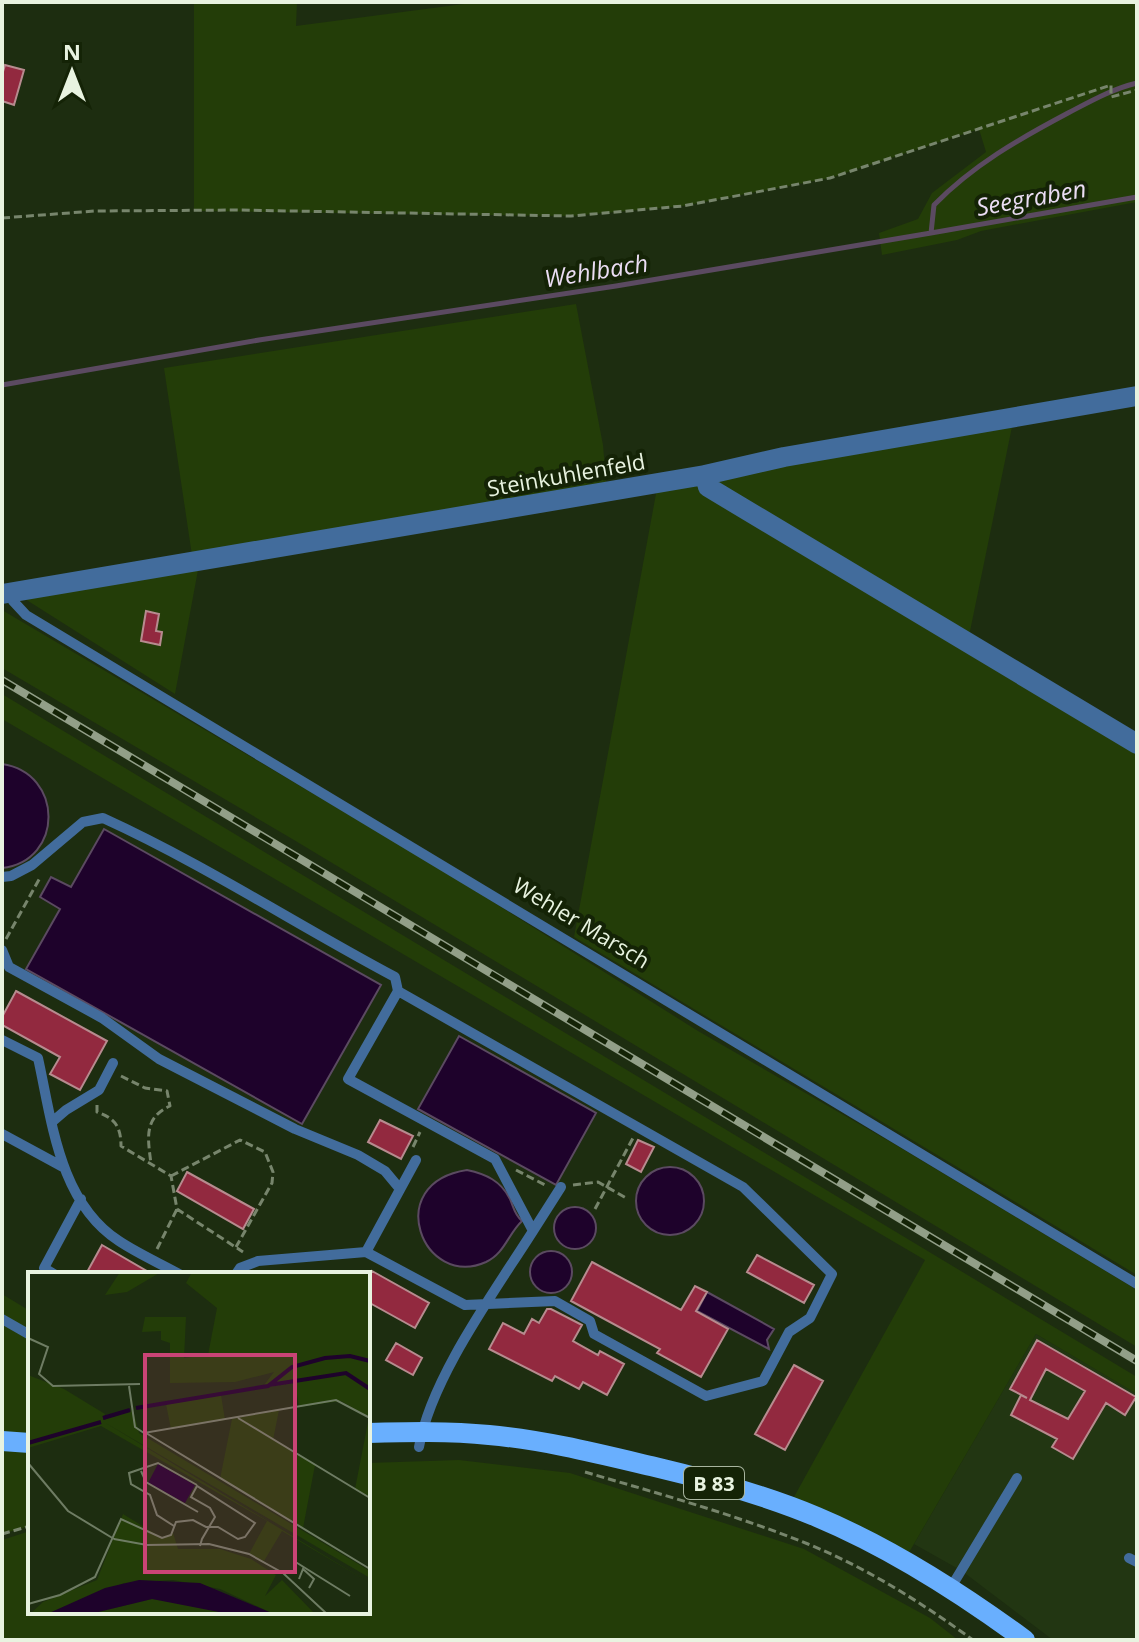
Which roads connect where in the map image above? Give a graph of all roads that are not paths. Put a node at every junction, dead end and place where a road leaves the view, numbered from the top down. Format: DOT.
graph roads {
  1 [pos="1137,396"];
  2 [pos="705,475"];
  3 [pos="6,593"];
  4 [pos="1137,744"];
  5 [pos="2,877"];
  6 [pos="2,948"];
  7 [pos="398,991"];
  8 [pos="2,1040"];
  9 [pos="112,1066"];
  10 [pos="52,1122"];
  11 [pos="2,1134"];
  12 [pos="416,1160"];
  13 [pos="63,1167"];
  14 [pos="400,1189"];
  15 [pos="560,1189"];
  16 [pos="81,1199"];
  17 [pos="533,1231"];
  18 [pos="366,1252"];
  19 [pos="51,1272"];
  20 [pos="175,1272"];
  21 [pos="237,1272"];
  22 [pos="1137,1284"];
  23 [pos="485,1306"];
  24 [pos="2,1319"];
  25 [pos="28,1334"];
  26 [pos="370,1433"];
  27 [pos="420,1439"];
  28 [pos="2,1441"];
  29 [pos="28,1443"];
  30 [pos="1017,1478"];
  31 [pos="950,1589"];
  32 [pos="1025,1640"];
  1 -- 2 [label="street, Steinkuhlenfeld"];
  2 -- 3 [label="street, Steinkuhlenfeld"];
  2 -- 4 [label="street"];
  3 -- 22 [label="lane, Wehler Marsch"];
  5 -- 7 [label="lane"];
  6 -- 14 [label="lane"];
  7 -- 17 [label="lane"];
  7 -- 23 [label="lane"];
  8 -- 10 [label="lane"];
  9 -- 10 [label="lane"];
  10 -- 13 [label="lane"];
  11 -- 13 [label="lane"];
  12 -- 14 [label="lane"];
  13 -- 16 [label="lane"];
  14 -- 18 [label="lane"];
  15 -- 17 [label="lane"];
  16 -- 19 [label="lane"];
  16 -- 20 [label="lane"];
  17 -- 23 [label="lane"];
  18 -- 21 [label="lane"];
  18 -- 23 [label="lane"];
  23 -- 27 [label="lane"];
  24 -- 25 [label="lane"];
  26 -- 27 [label="main road, B 83"];
  27 -- 31 [label="main road, B 83"];
  28 -- 29 [label="main road"];
  30 -- 31 [label="lane"];
  31 -- 32 [label="main road, B 83"];
}
